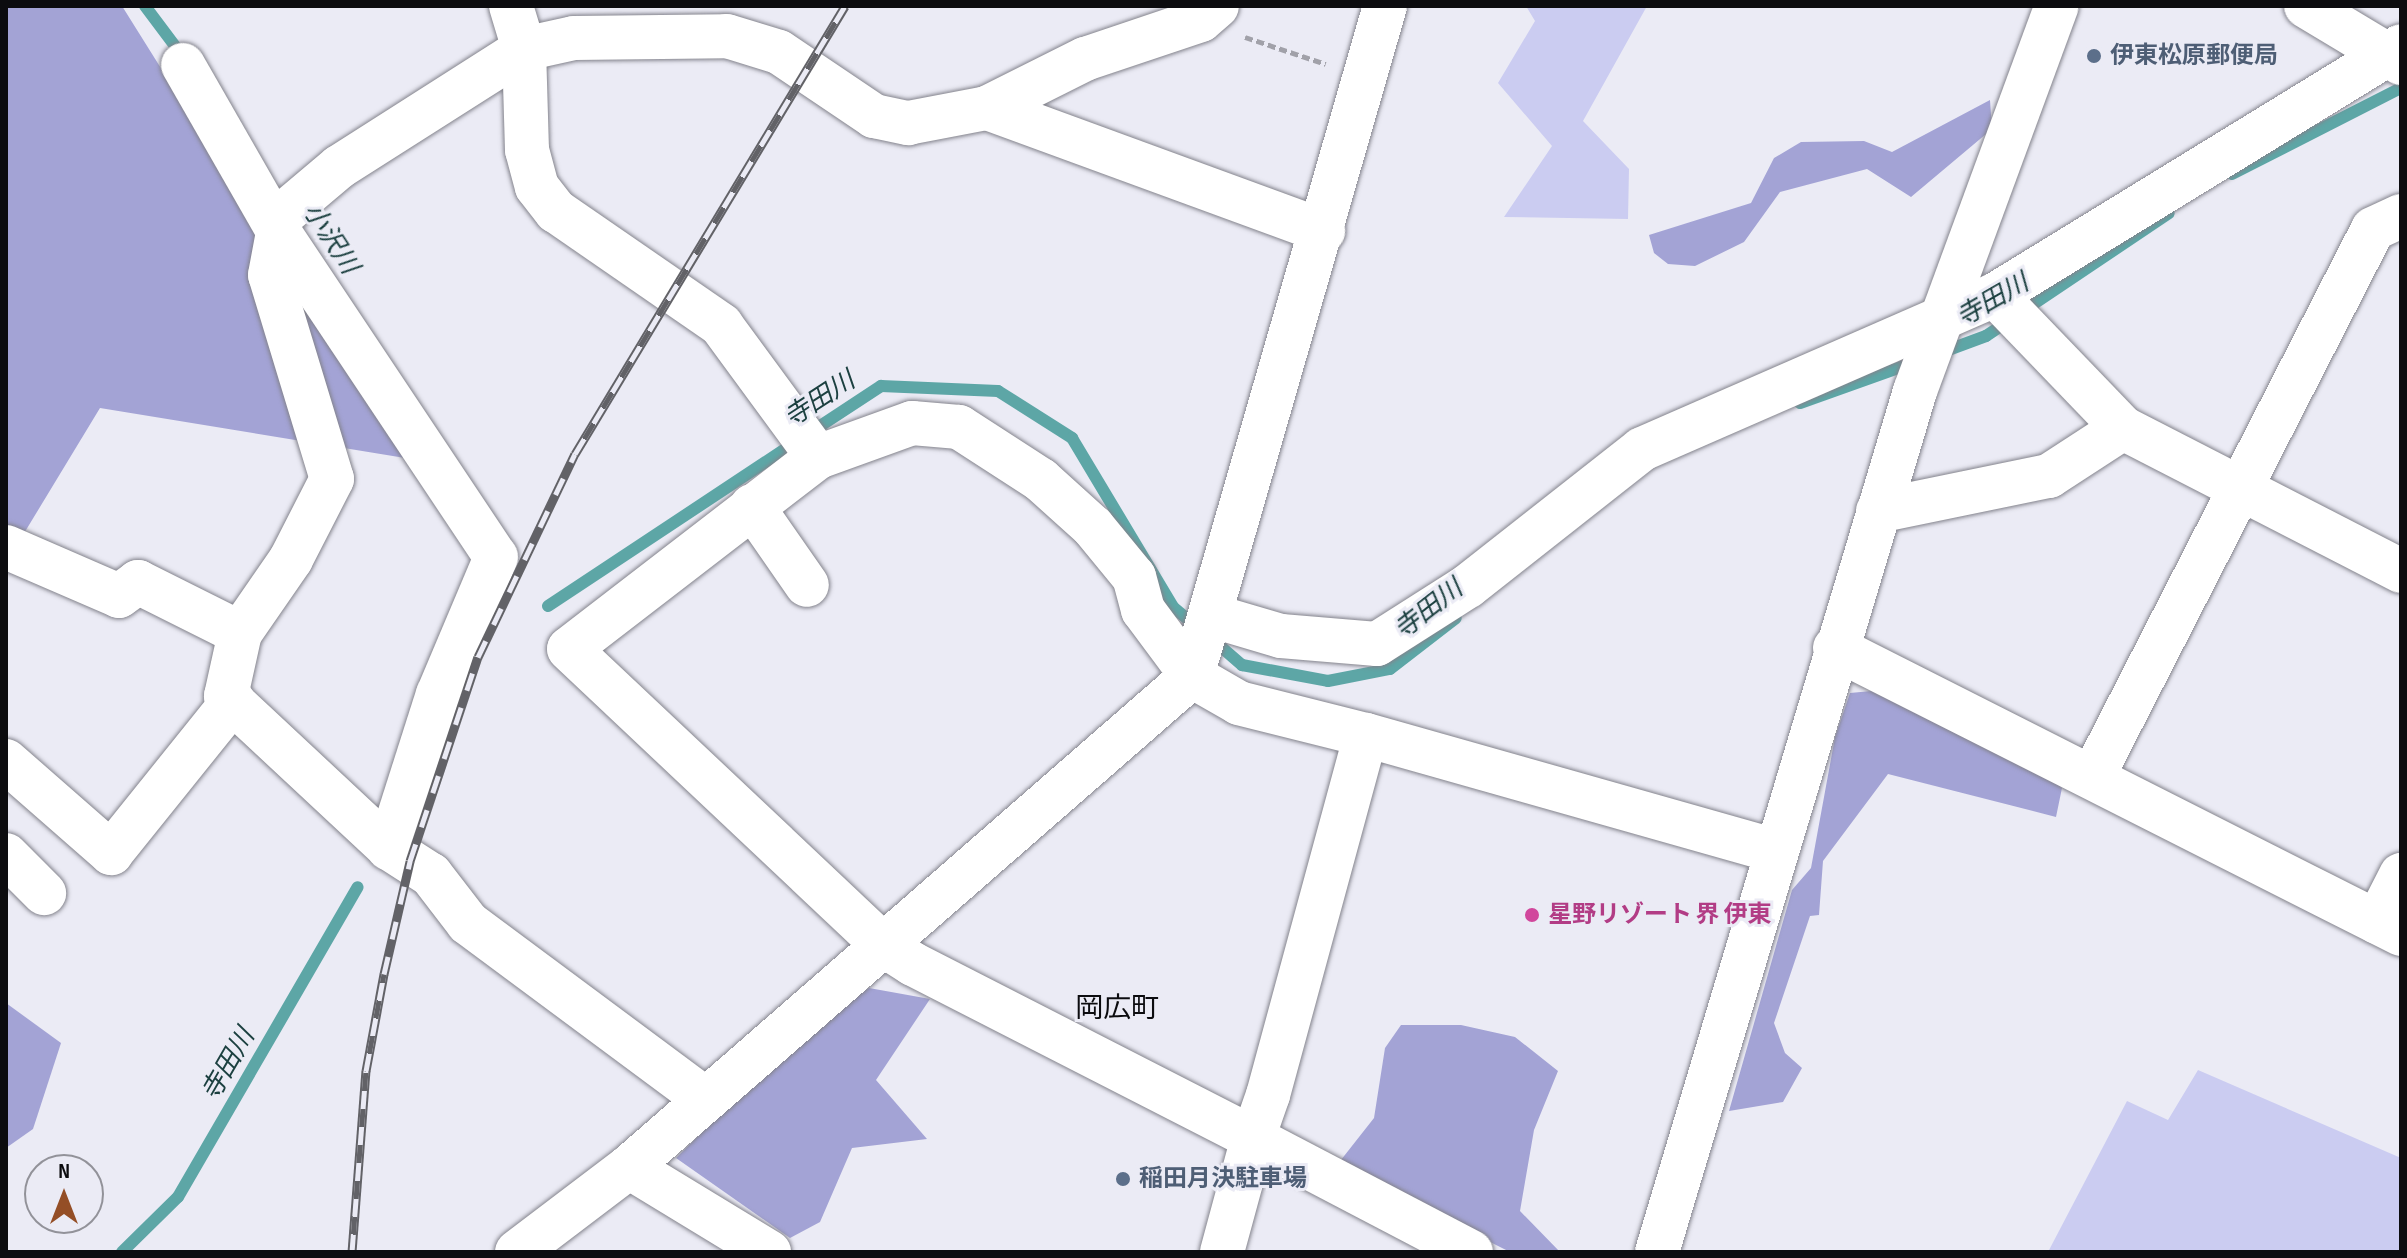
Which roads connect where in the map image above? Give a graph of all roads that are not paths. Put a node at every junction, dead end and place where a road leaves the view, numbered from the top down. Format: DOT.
graph roads {
  1 [pos="511,6"];
  2 [pos="1217,6"];
  3 [pos="1385,6"];
  4 [pos="2057,6"];
  5 [pos="2306,6"];
  6 [pos="524,49"];
  7 [pos="2397,56"];
  8 [pos="183,65"];
  9 [pos="987,108"];
  10 [pos="288,212"];
  11 [pos="2401,216"];
  12 [pos="1323,231"];
  13 [pos="1996,296"];
  14 [pos="1936,326"];
  15 [pos="2123,428"];
  16 [pos="817,456"];
  17 [pos="2241,491"];
  18 [pos="752,506"];
  19 [pos="1878,511"];
  20 [pos="6,547"];
  21 [pos="2401,571"];
  22 [pos="807,585"];
  23 [pos="1213,616"];
  24 [pos="240,633"];
  25 [pos="1835,648"];
  26 [pos="1192,676"];
  27 [pos="233,701"];
  28 [pos="1366,735"];
  29 [pos="9,772"];
  30 [pos="2093,776"];
  31 [pos="389,848"];
  32 [pos="1776,851"];
  33 [pos="6,855"];
  34 [pos="2401,875"];
  35 [pos="44,893"];
  36 [pos="2389,928"];
  37 [pos="882,944"];
  38 [pos="705,1099"];
  39 [pos="1253,1138"];
  40 [pos="629,1167"];
  41 [pos="517,1252"];
  42 [pos="769,1252"];
  43 [pos="1222,1252"];
  44 [pos="1471,1252"];
  45 [pos="1657,1252"];
  1 -- 6 [label="street"];
  2 -- 9 [label="street"];
  3 -- 12 [label="street"];
  4 -- 14 [label="street"];
  5 -- 7 [label="street"];
  6 -- 9 [label="street"];
  6 -- 10 [label="street"];
  6 -- 16 [label="street"];
  7 -- 13 [label="street"];
  8 -- 10 [label="street"];
  9 -- 12 [label="street"];
  10 -- 24 [label="street"];
  10 -- 31 [label="street"];
  11 -- 17 [label="street"];
  12 -- 23 [label="street"];
  13 -- 14 [label="street"];
  13 -- 15 [label="street"];
  14 -- 19 [label="street"];
  14 -- 23 [label="street"];
  15 -- 17 [label="street"];
  15 -- 19 [label="street"];
  16 -- 18 [label="street"];
  16 -- 26 [label="street"];
  17 -- 21 [label="street"];
  17 -- 30 [label="street"];
  18 -- 22 [label="street"];
  18 -- 37 [label="street"];
  19 -- 25 [label="street"];
  20 -- 24 [label="street"];
  23 -- 26 [label="street"];
  24 -- 27 [label="street"];
  25 -- 30 [label="street"];
  25 -- 32 [label="street"];
  26 -- 28 [label="street"];
  26 -- 37 [label="street"];
  27 -- 29 [label="street"];
  27 -- 31 [label="street"];
  28 -- 32 [label="street"];
  28 -- 39 [label="street"];
  30 -- 36 [label="street"];
  31 -- 38 [label="street"];
  32 -- 45 [label="street"];
  33 -- 35 [label="street"];
  34 -- 36 [label="street"];
  37 -- 38 [label="street"];
  37 -- 39 [label="street"];
  38 -- 40 [label="street"];
  39 -- 43 [label="street"];
  39 -- 44 [label="street"];
  40 -- 41 [label="street"];
  40 -- 42 [label="street"];
}
